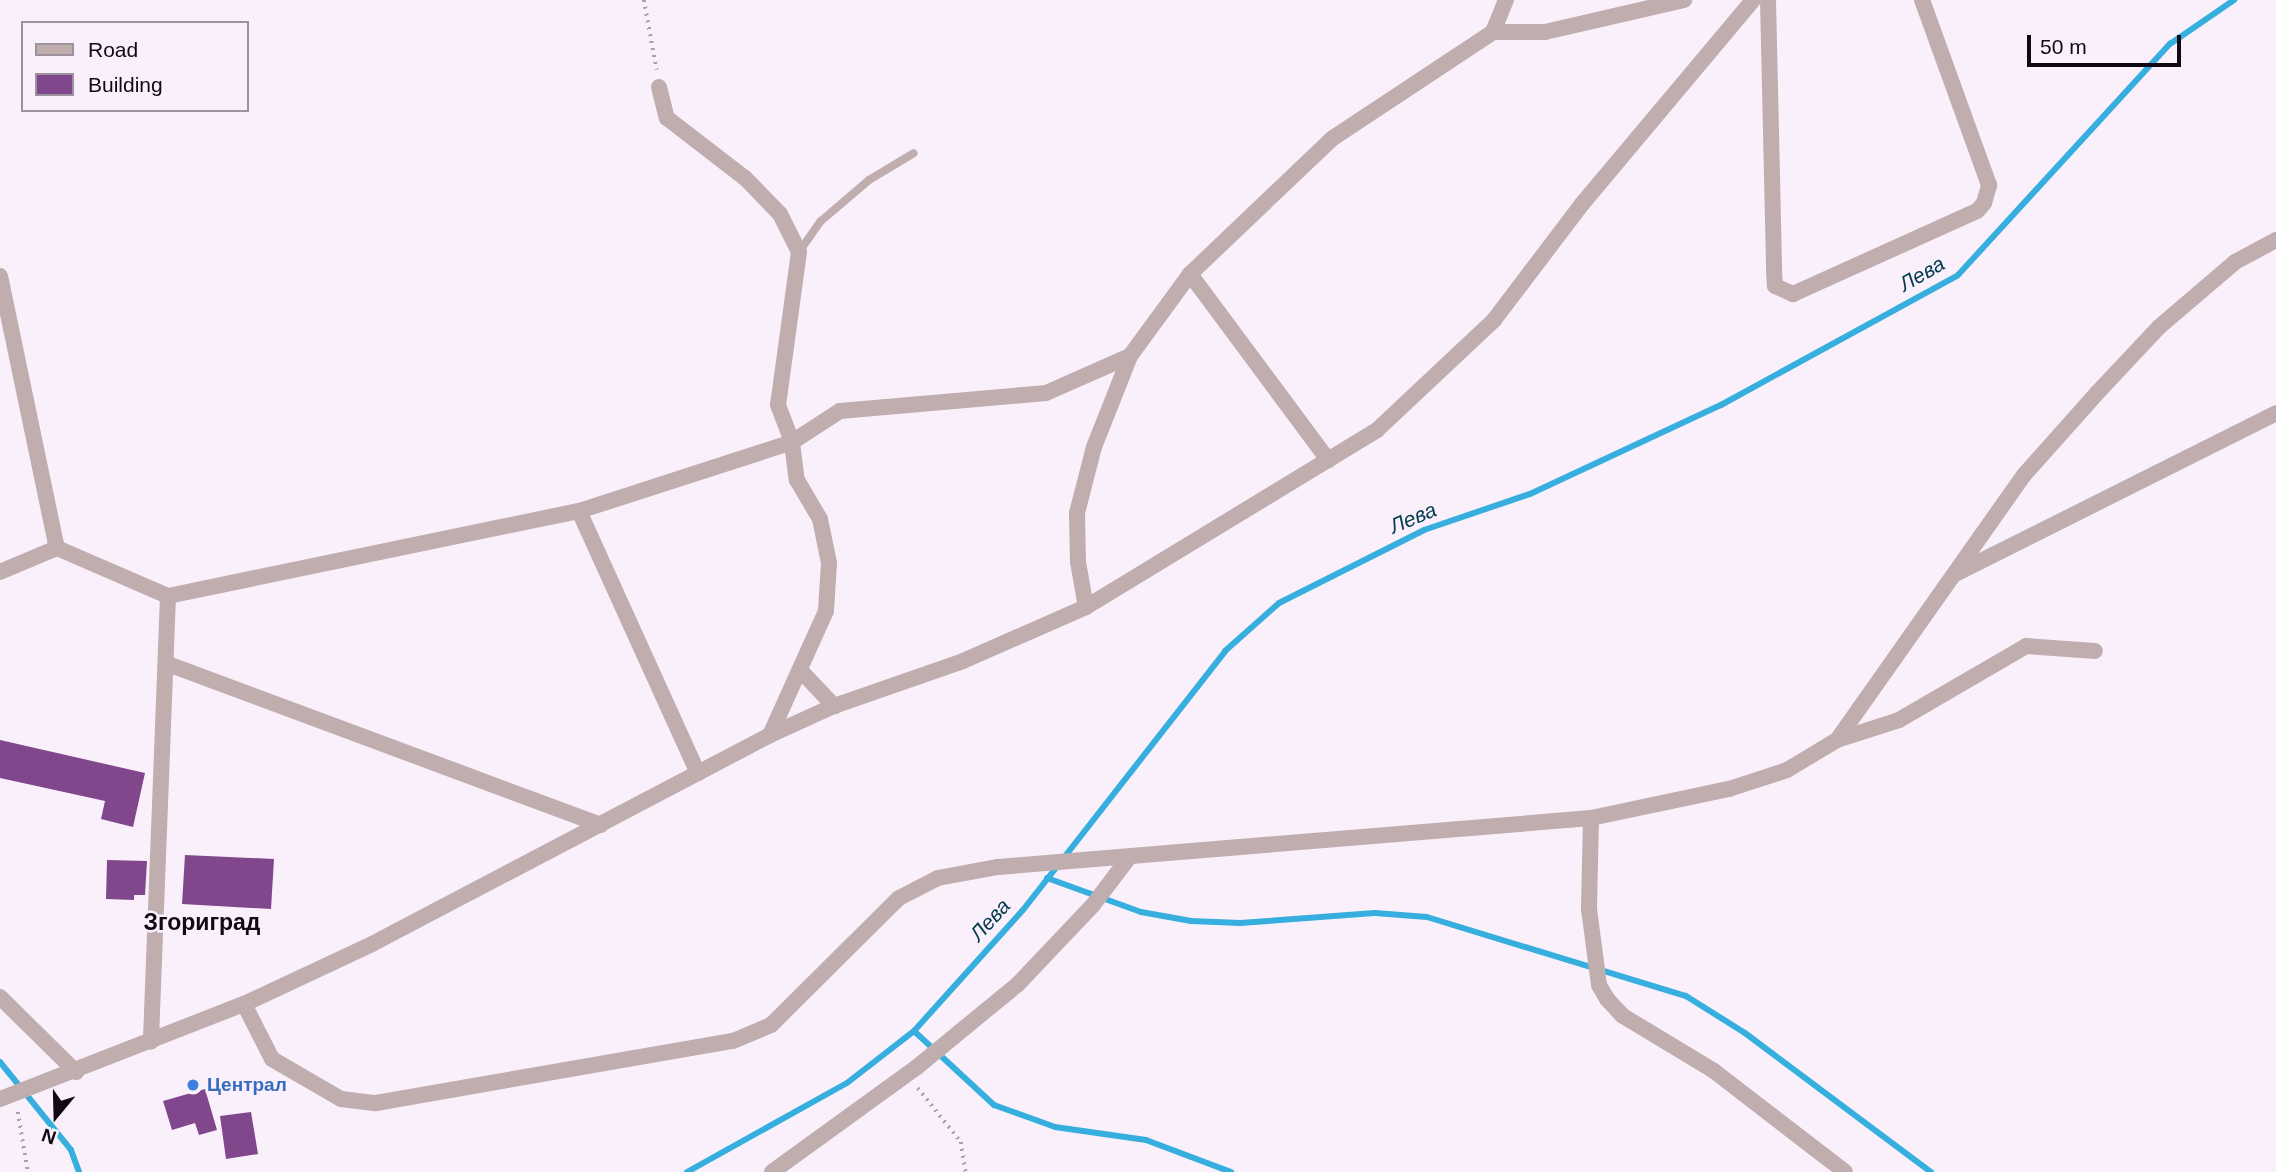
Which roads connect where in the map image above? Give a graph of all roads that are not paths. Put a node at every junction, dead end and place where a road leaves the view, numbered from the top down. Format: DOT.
graph roads {
  1 [pos="1506,0"];
  2 [pos="1684,0"];
  3 [pos="1753,0"];
  4 [pos="1768,0"];
  5 [pos="1922,0"];
  6 [pos="1493,32"];
  7 [pos="659,87"];
  8 [pos="914,153"];
  9 [pos="2276,240"];
  10 [pos="799,252"];
  11 [pos="1190,274"];
  12 [pos="0,276"];
  13 [pos="1130,356"];
  14 [pos="2276,413"];
  15 [pos="792,442"];
  16 [pos="1328,460"];
  17 [pos="579,511"];
  18 [pos="57,548"];
  19 [pos="0,572"];
  20 [pos="1955,574"];
  21 [pos="168,596"];
  22 [pos="1086,607"];
  23 [pos="2095,651"];
  24 [pos="168,664"];
  25 [pos="800,670"];
  26 [pos="834,706"];
  27 [pos="770,735"];
  28 [pos="1837,740"];
  29 [pos="698,773"];
  30 [pos="1591,818"];
  31 [pos="601,825"];
  32 [pos="1130,856"];
  33 [pos="0,997"];
  34 [pos="244,1004"];
  35 [pos="151,1042"];
  36 [pos="76,1072"];
  37 [pos="7,1096"];
  38 [pos="772,1172"];
  39 [pos="1845,1172"];
  1 -- 6 [label="street"];
  2 -- 6 [label="street"];
  3 -- 16 [label="street"];
  4 -- 5 [label="street"];
  6 -- 11 [label="street"];
  7 -- 10 [label="street"];
  8 -- 10 [label="lane"];
  9 -- 20 [label="street"];
  10 -- 15 [label="street"];
  11 -- 13 [label="street"];
  11 -- 16 [label="street"];
  12 -- 18 [label="street"];
  13 -- 15 [label="street"];
  13 -- 22 [label="street"];
  14 -- 20 [label="street"];
  15 -- 17 [label="street"];
  15 -- 25 [label="street"];
  16 -- 22 [label="street"];
  17 -- 21 [label="street"];
  17 -- 29 [label="street"];
  18 -- 19 [label="street"];
  18 -- 21 [label="street"];
  20 -- 28 [label="street"];
  21 -- 24 [label="street"];
  22 -- 26 [label="street"];
  23 -- 28 [label="street"];
  24 -- 31 [label="street"];
  24 -- 35 [label="street"];
  25 -- 26 [label="street"];
  25 -- 27 [label="street"];
  26 -- 27 [label="street"];
  27 -- 29 [label="street"];
  28 -- 30 [label="street"];
  29 -- 31 [label="street"];
  30 -- 32 [label="street"];
  30 -- 39 [label="street"];
  31 -- 34 [label="street"];
  32 -- 34 [label="street"];
  32 -- 38 [label="street"];
  33 -- 36 [label="street"];
  34 -- 35 [label="street"];
  35 -- 36 [label="street"];
  36 -- 37 [label="street"];
}
